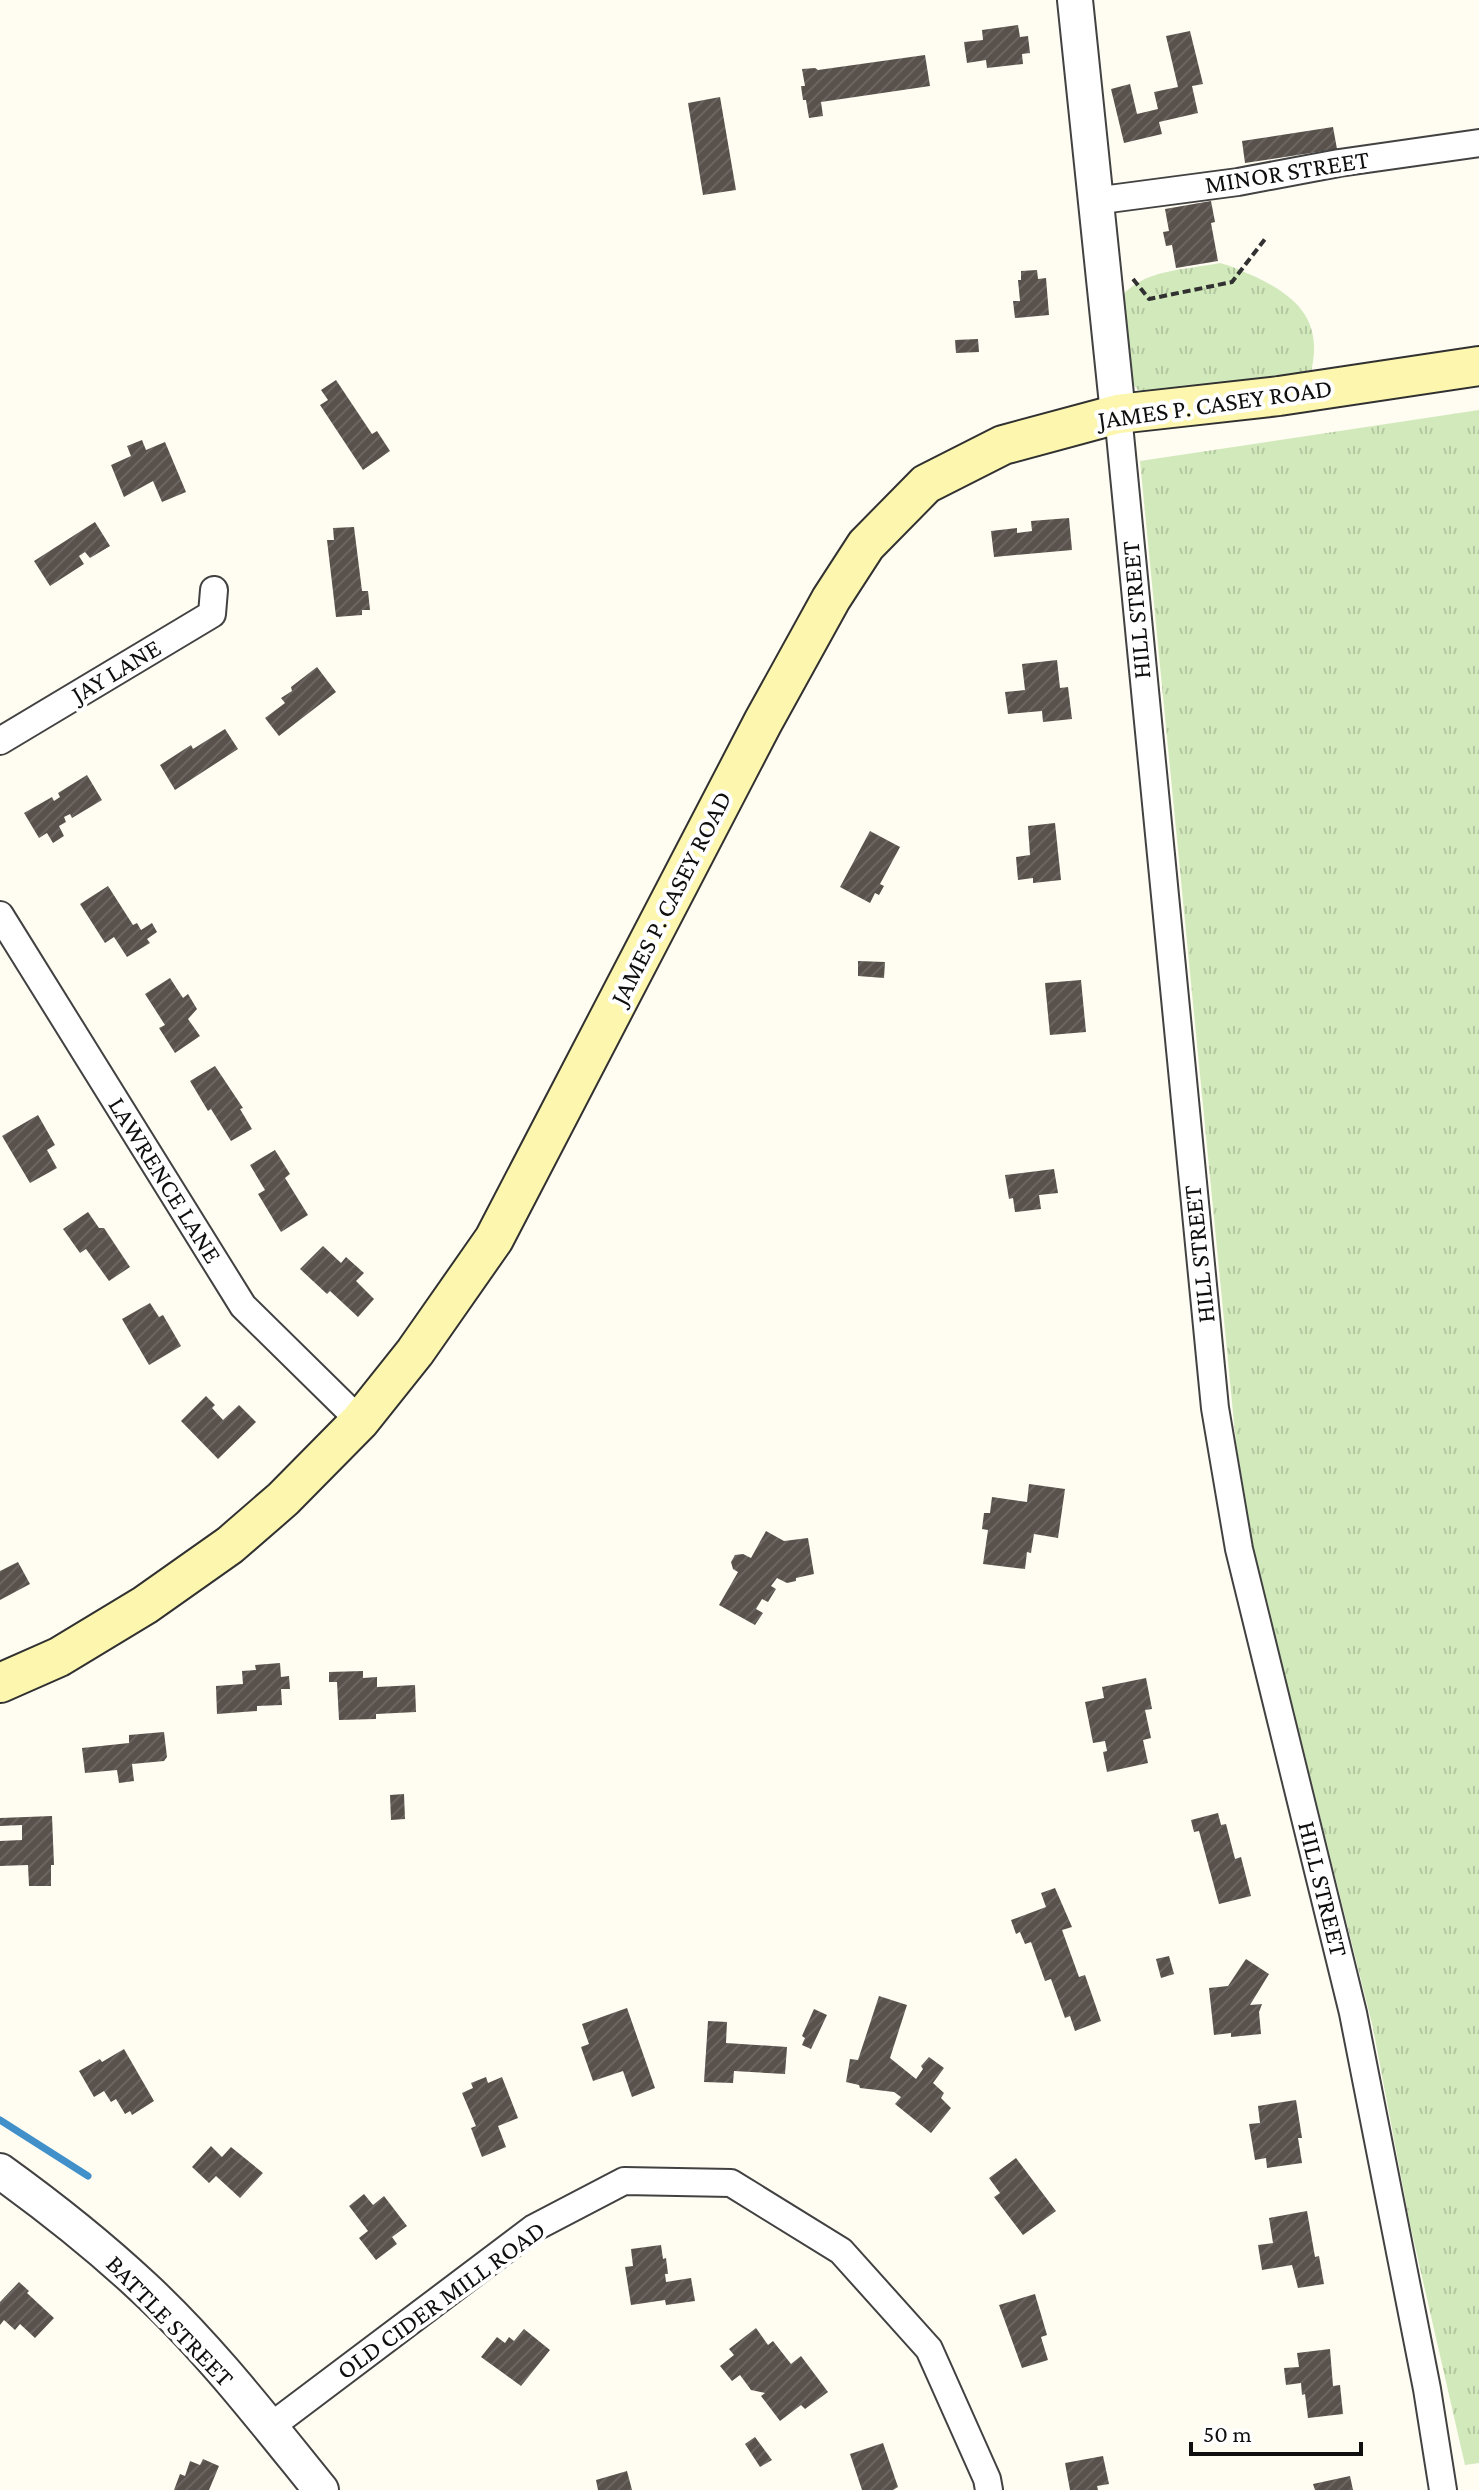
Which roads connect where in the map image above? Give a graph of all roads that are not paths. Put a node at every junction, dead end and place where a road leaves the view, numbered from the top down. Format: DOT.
graph roads {
  1 [pos="1075,0"];
  2 [pos="1479,143"];
  3 [pos="1094,201"];
  4 [pos="1479,366"];
  5 [pos="1118,414"];
  6 [pos="214,590"];
  7 [pos="0,741"];
  8 [pos="0,915"];
  9 [pos="360,1421"];
  10 [pos="0,1683"];
  11 [pos="0,2171"];
  12 [pos="270,2427"];
  13 [pos="321,2490"];
  14 [pos="989,2490"];
  15 [pos="1443,2490"];
  1 -- 3 [label="street, HILL STREET"];
  2 -- 3 [label="street, MINOR STREET"];
  3 -- 5 [label="street, HILL STREET"];
  4 -- 5 [label="main road, JAMES P. CASEY ROAD"];
  5 -- 9 [label="main road, JAMES P. CASEY ROAD"];
  5 -- 15 [label="street, HILL STREET"];
  6 -- 7 [label="street, JAY LANE"];
  8 -- 9 [label="street, LAWRENCE LANE"];
  9 -- 10 [label="main road, JAMES P. CASEY ROAD"];
  11 -- 12 [label="street, BATTLE STREET"];
  12 -- 13 [label="street, BATTLE STREET"];
  12 -- 14 [label="street, OLD CIDER MILL ROAD"];
}
